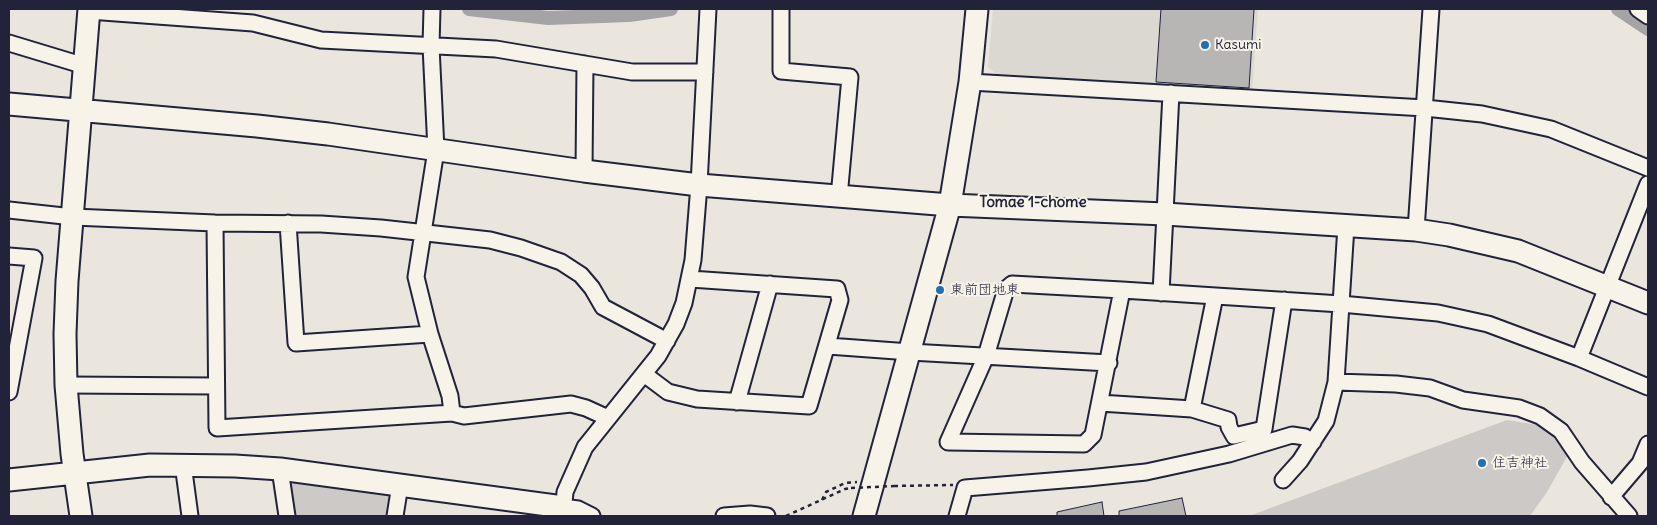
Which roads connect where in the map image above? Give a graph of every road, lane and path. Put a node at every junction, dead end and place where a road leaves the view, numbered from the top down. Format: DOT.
graph roads {
  1 [pos="708,9"];
  2 [pos="781,9"];
  3 [pos="977,9"];
  4 [pos="1431,9"];
  5 [pos="1638,9"];
  6 [pos="89,10"];
  7 [pos="432,10"];
  8 [pos="1648,16"];
  9 [pos="9,42"];
  10 [pos="431,46"];
  11 [pos="585,64"];
  12 [pos="85,66"];
  13 [pos="705,72"];
  14 [pos="970,82"];
  15 [pos="1171,93"];
  16 [pos="9,104"];
  17 [pos="1425,108"];
  18 [pos="82,111"];
  19 [pos="436,150"];
  20 [pos="1648,168"];
  21 [pos="584,171"];
  22 [pos="1648,184"];
  23 [pos="699,185"];
  24 [pos="839,196"];
  25 [pos="1645,203"];
  26 [pos="950,204"];
  27 [pos="9,210"];
  28 [pos="1165,214"];
  29 [pos="73,217"];
  30 [pos="216,223"];
  31 [pos="288,223"];
  32 [pos="1346,226"];
  33 [pos="1416,230"];
  34 [pos="422,233"];
  35 [pos="9,256"];
  36 [pos="690,279"];
  37 [pos="770,284"];
  38 [pos="1608,286"];
  39 [pos="1122,290"];
  40 [pos="1161,293"];
  41 [pos="1215,296"];
  42 [pos="1284,300"];
  43 [pos="1648,302"];
  44 [pos="1341,304"];
  45 [pos="430,334"];
  46 [pos="667,341"];
  47 [pos="828,346"];
  48 [pos="910,352"];
  49 [pos="986,356"];
  50 [pos="1578,358"];
  51 [pos="1108,363"];
  52 [pos="644,374"];
  53 [pos="1336,382"];
  54 [pos="66,385"];
  55 [pos="216,386"];
  56 [pos="1648,388"];
  57 [pos="9,392"];
  58 [pos="737,402"];
  59 [pos="1100,403"];
  60 [pos="1192,409"];
  61 [pos="452,413"];
  62 [pos="608,418"];
  63 [pos="1313,442"];
  64 [pos="1648,444"];
  65 [pos="183,464"];
  66 [pos="280,469"];
  67 [pos="75,472"];
  68 [pos="875,477"];
  69 [pos="9,480"];
  70 [pos="1283,480"];
  71 [pos="400,485"];
  72 [pos="965,488"];
  73 [pos="1612,498"];
  74 [pos="822,500"];
  75 [pos="563,512"];
  76 [pos="81,516"];
  77 [pos="190,516"];
  78 [pos="287,516"];
  79 [pos="395,516"];
  80 [pos="592,516"];
  81 [pos="724,516"];
  82 [pos="767,516"];
  83 [pos="786,516"];
  84 [pos="864,516"];
  85 [pos="957,516"];
  86 [pos="1629,516"];
  1 -- 13 [label="street"];
  2 -- 24 [label="street"];
  3 -- 14 [label="street"];
  4 -- 17 [label="street"];
  5 -- 8 [label="street"];
  6 -- 10 [label="street"];
  6 -- 12 [label="street"];
  7 -- 10 [label="street"];
  9 -- 12 [label="street"];
  10 -- 11 [label="street"];
  10 -- 19 [label="street"];
  11 -- 13 [label="street"];
  11 -- 21 [label="street"];
  12 -- 18 [label="street"];
  13 -- 23 [label="street"];
  14 -- 15 [label="street"];
  14 -- 26 [label="street"];
  15 -- 17 [label="street"];
  15 -- 28 [label="street"];
  16 -- 18 [label="street"];
  17 -- 20 [label="street"];
  17 -- 33 [label="street"];
  18 -- 19 [label="street"];
  18 -- 29 [label="street"];
  19 -- 21 [label="street"];
  19 -- 34 [label="street"];
  21 -- 23 [label="street"];
  22 -- 25 [label="street"];
  23 -- 24 [label="street"];
  23 -- 36 [label="street"];
  24 -- 26 [label="street"];
  25 -- 38 [label="street"];
  26 -- 28 [label="street"];
  26 -- 48 [label="street"];
  27 -- 29 [label="street"];
  28 -- 32 [label="street"];
  28 -- 40 [label="street"];
  29 -- 30 [label="street"];
  29 -- 54 [label="street"];
  30 -- 31 [label="street"];
  30 -- 55 [label="street"];
  31 -- 34 [label="street"];
  31 -- 45 [label="street"];
  32 -- 33 [label="street"];
  32 -- 44 [label="street"];
  33 -- 38 [label="street"];
  34 -- 45 [label="street"];
  34 -- 46 [label="street"];
  35 -- 57 [label="street"];
  36 -- 37 [label="street"];
  36 -- 46 [label="street"];
  37 -- 47 [label="street"];
  37 -- 58 [label="street"];
  38 -- 43 [label="street"];
  38 -- 50 [label="street"];
  39 -- 40 [label="street"];
  39 -- 49 [label="street"];
  39 -- 51 [label="street"];
  40 -- 41 [label="street"];
  41 -- 42 [label="street"];
  41 -- 60 [label="street"];
  42 -- 44 [label="street"];
  42 -- 60 [label="street"];
  44 -- 50 [label="street"];
  44 -- 53 [label="street"];
  45 -- 61 [label="street"];
  46 -- 52 [label="street"];
  47 -- 48 [label="street"];
  47 -- 58 [label="street"];
  48 -- 49 [label="street"];
  48 -- 68 [label="street"];
  49 -- 51 [label="street"];
  49 -- 59 [label="street"];
  50 -- 56 [label="street"];
  51 -- 59 [label="street"];
  52 -- 58 [label="street"];
  52 -- 62 [label="street"];
  53 -- 63 [label="street"];
  53 -- 73 [label="street"];
  54 -- 55 [label="street"];
  54 -- 67 [label="street"];
  55 -- 61 [label="street"];
  59 -- 60 [label="street"];
  61 -- 62 [label="street"];
  62 -- 75 [label="street"];
  63 -- 70 [label="street"];
  63 -- 72 [label="street"];
  64 -- 73 [label="street"];
  65 -- 66 [label="street"];
  65 -- 67 [label="street"];
  65 -- 77 [label="street"];
  66 -- 71 [label="street"];
  66 -- 78 [label="street"];
  67 -- 69 [label="street"];
  67 -- 76 [label="street"];
  68 -- 74 [label="path"];
  68 -- 84 [label="street"];
  71 -- 75 [label="street"];
  71 -- 79 [label="street"];
  72 -- 74 [label="path, bridge"];
  72 -- 85 [label="street"];
  73 -- 86 [label="street"];
  74 -- 83 [label="path"];
  75 -- 80 [label="street"];
  81 -- 82 [label="street"];
}
